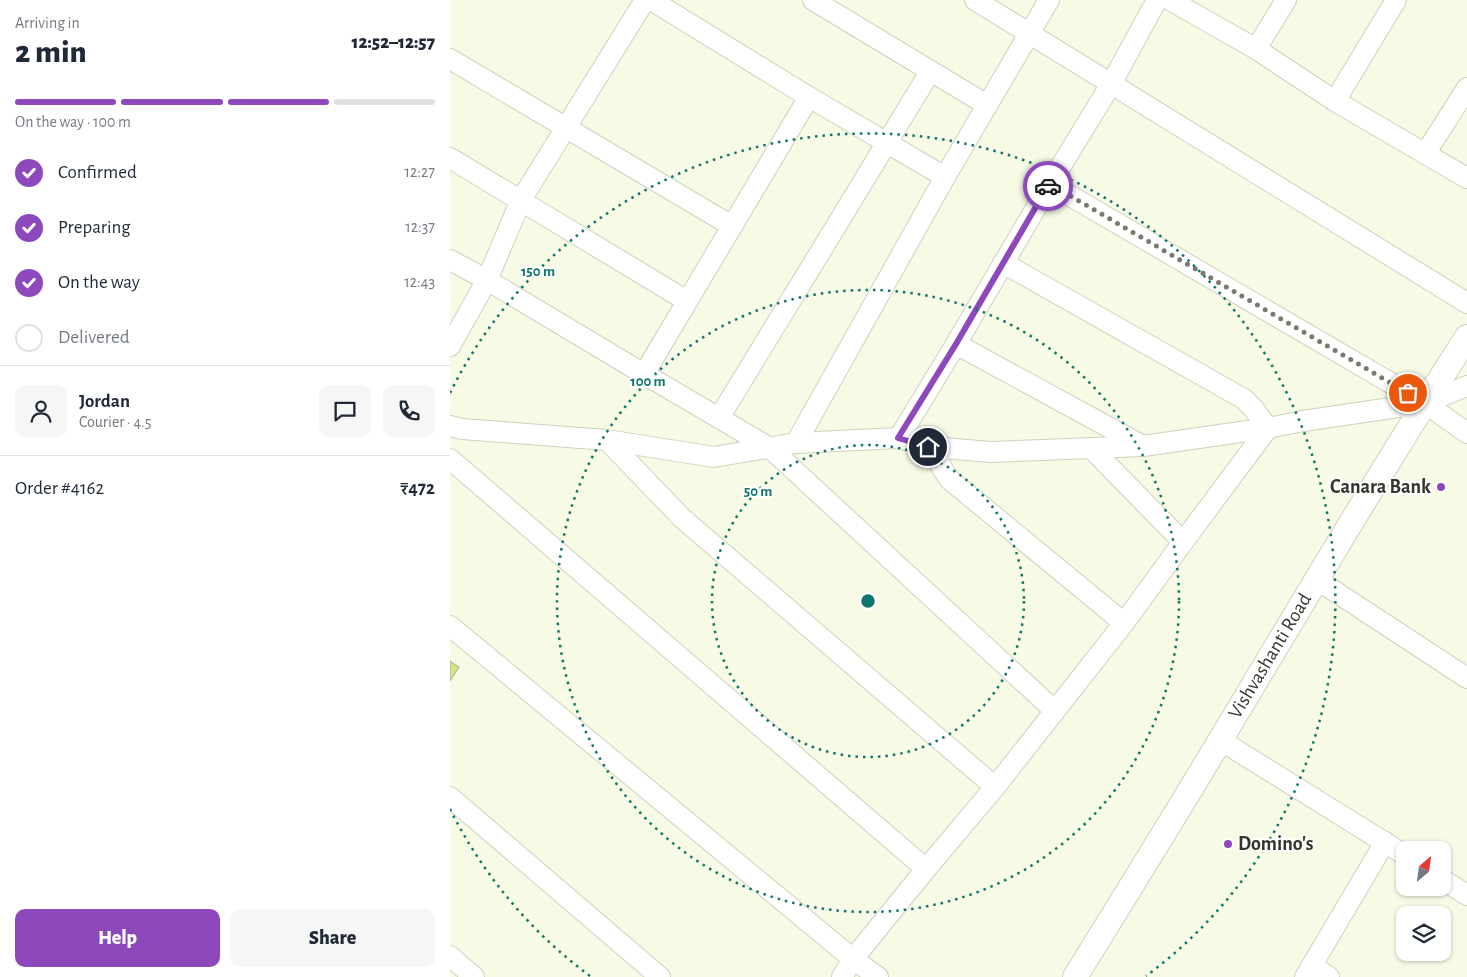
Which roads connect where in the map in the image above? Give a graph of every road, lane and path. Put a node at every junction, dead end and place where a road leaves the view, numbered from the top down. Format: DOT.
graph roads {
  1 [pos="645,0"];
  2 [pos="651,0"];
  3 [pos="813,0"];
  4 [pos="975,0"];
  5 [pos="1049,0"];
  6 [pos="1157,0"];
  7 [pos="1170,0"];
  8 [pos="1286,0"];
  9 [pos="1396,0"];
  10 [pos="1029,33"];
  11 [pos="1256,50"];
  12 [pos="450,59"];
  13 [pos="930,72"];
  14 [pos="1111,84"];
  15 [pos="1467,88"];
  16 [pos="809,97"];
  17 [pos="1335,101"];
  18 [pos="987,105"];
  19 [pos="566,127"];
  20 [pos="887,143"];
  21 [pos="1425,154"];
  22 [pos="450,158"];
  23 [pos="945,177"];
  24 [pos="1467,178"];
  25 [pos="1050,184"];
  26 [pos="521,200"];
  27 [pos="732,226"];
  28 [pos="450,260"];
  29 [pos="1003,263"];
  30 [pos="487,280"];
  31 [pos="687,301"];
  32 [pos="1467,303"];
  33 [pos="1467,337"];
  34 [pos="956,344"];
  35 [pos="450,346"];
  36 [pos="644,374"];
  37 [pos="1467,386"];
  38 [pos="1425,403"];
  39 [pos="719,418"];
  40 [pos="450,426"];
  41 [pos="1268,428"];
  42 [pos="1467,433"];
  43 [pos="898,438"];
  44 [pos="608,440"];
  45 [pos="796,443"];
  46 [pos="1143,446"];
  47 [pos="928,447"];
  48 [pos="770,448"];
  49 [pos="1091,448"];
  50 [pos="450,459"];
  51 [pos="1183,542"];
  52 [pos="1316,579"];
  53 [pos="1124,623"];
  54 [pos="450,626"];
  55 [pos="1467,678"];
  56 [pos="1055,711"];
  57 [pos="1220,740"];
  58 [pos="995,786"];
  59 [pos="450,796"];
  60 [pos="1384,842"];
  61 [pos="1396,849"];
  62 [pos="926,869"];
  63 [pos="1451,885"];
  64 [pos="1467,895"];
  65 [pos="450,956"];
  66 [pos="853,959"];
  67 [pos="1309,971"];
  68 [pos="474,977"];
  69 [pos="660,977"];
  70 [pos="842,977"];
  71 [pos="878,977"];
  72 [pos="1075,977"];
  73 [pos="1329,977"];
  1 -- 19 [label="street"];
  2 -- 16 [label="street"];
  3 -- 13 [label="street"];
  4 -- 10 [label="street"];
  5 -- 10 [label="street"];
  6 -- 14 [label="street"];
  7 -- 11 [label="street"];
  8 -- 11 [label="street"];
  9 -- 17 [label="street"];
  10 -- 14 [label="street"];
  10 -- 18 [label="street"];
  11 -- 17 [label="street"];
  12 -- 19 [label="street"];
  13 -- 18 [label="street"];
  13 -- 20 [label="street"];
  14 -- 25 [label="street"];
  14 -- 32 [label="street"];
  15 -- 21 [label="street"];
  16 -- 20 [label="street"];
  16 -- 27 [label="street"];
  17 -- 21 [label="street"];
  18 -- 23 [label="street"];
  19 -- 26 [label="street"];
  19 -- 27 [label="street"];
  20 -- 23 [label="street"];
  20 -- 39 [label="street"];
  21 -- 24 [label="street"];
  22 -- 26 [label="street"];
  23 -- 45 [label="street"];
  25 -- 29 [label="street"];
  25 -- 38 [label="street"];
  26 -- 30 [label="street"];
  26 -- 31 [label="street"];
  27 -- 31 [label="street"];
  28 -- 30 [label="street"];
  29 -- 34 [label="street"];
  29 -- 41 [label="street"];
  30 -- 35 [label="street"];
  30 -- 36 [label="street"];
  31 -- 36 [label="street"];
  33 -- 38 [label="street, Vishvashanti Road"];
  34 -- 43 [label="street"];
  34 -- 46 [label="street"];
  36 -- 39 [label="street"];
  37 -- 38 [label="street"];
  38 -- 41 [label="street"];
  38 -- 42 [label="street"];
  38 -- 52 [label="street, Vishvashanti Road"];
  39 -- 48 [label="street"];
  40 -- 44 [label="street"];
  41 -- 46 [label="street"];
  41 -- 51 [label="street"];
  43 -- 45 [label="street"];
  43 -- 47 [label="street"];
  44 -- 48 [label="street"];
  44 -- 58 [label="street"];
  45 -- 48 [label="street"];
  46 -- 49 [label="street"];
  47 -- 49 [label="street"];
  47 -- 53 [label="street"];
  48 -- 56 [label="street"];
  49 -- 51 [label="street"];
  50 -- 62 [label="street"];
  51 -- 53 [label="street"];
  52 -- 55 [label="street"];
  52 -- 57 [label="street, Vishvashanti Road"];
  53 -- 56 [label="street"];
  54 -- 66 [label="street"];
  56 -- 58 [label="street"];
  57 -- 60 [label="street"];
  57 -- 72 [label="street, Vishvashanti Road"];
  58 -- 62 [label="street"];
  59 -- 69 [label="street"];
  60 -- 61 [label="street"];
  60 -- 67 [label="street"];
  62 -- 66 [label="street"];
  63 -- 64 [label="street"];
  65 -- 68 [label="street"];
  66 -- 70 [label="street"];
  66 -- 71 [label="street"];
  67 -- 73 [label="street"];
}
